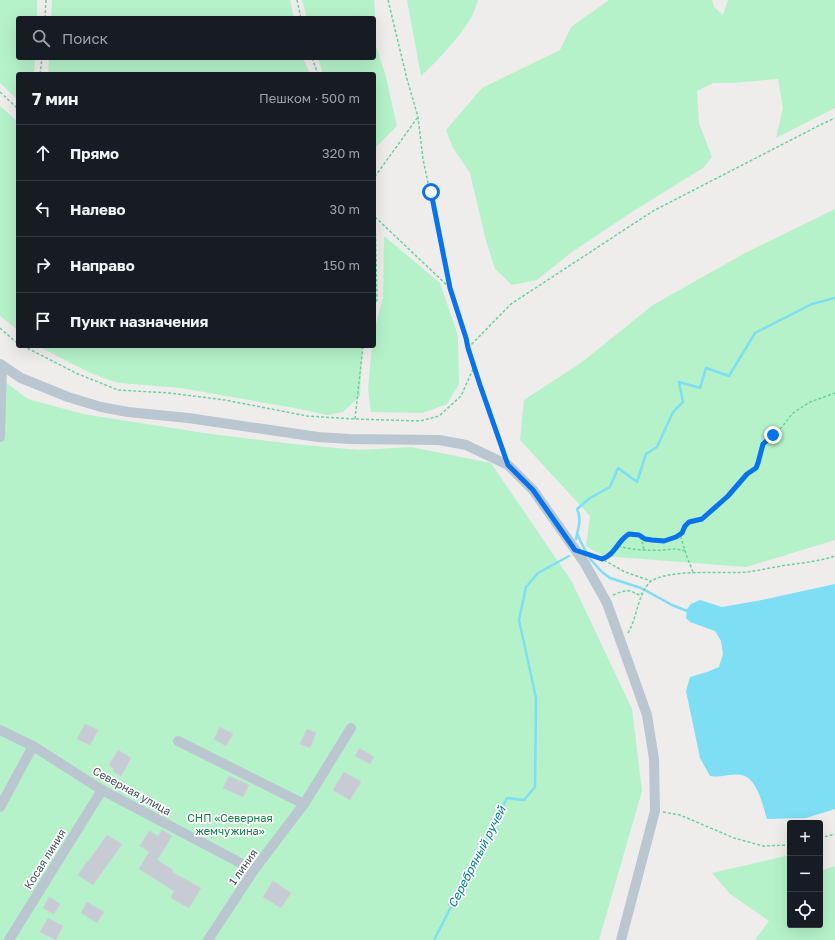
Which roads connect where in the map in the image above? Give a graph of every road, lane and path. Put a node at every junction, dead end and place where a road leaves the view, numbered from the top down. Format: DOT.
graph roads {
  1 [pos="46,0"];
  2 [pos="297,0"];
  3 [pos="388,0"];
  4 [pos="45,16"];
  5 [pos="301,16"];
  6 [pos="42,60"];
  7 [pos="313,60"];
  8 [pos="40,72"];
  9 [pos="317,72"];
  10 [pos="0,92"];
  11 [pos="16,107"];
  12 [pos="418,117"];
  13 [pos="835,118"];
  14 [pos="376,175"];
  15 [pos="376,217"];
  16 [pos="376,258"];
  17 [pos="450,288"];
  18 [pos="376,302"];
  19 [pos="0,328"];
  20 [pos="16,341"];
  21 [pos="28,348"];
  22 [pos="363,348"];
  23 [pos="468,348"];
  24 [pos="1,364"];
  25 [pos="474,367"];
  26 [pos="835,394"];
  27 [pos="355,420"];
  28 [pos="0,437"];
  29 [pos="508,465"];
  30 [pos="682,533"];
  31 [pos="639,535"];
  32 [pos="618,546"];
  33 [pos="575,550"];
  34 [pos="644,550"];
  35 [pos="685,551"];
  36 [pos="835,556"];
  37 [pos="602,559"];
  38 [pos="693,572"];
  39 [pos="652,581"];
  40 [pos="644,592"];
  41 [pos="605,599"];
  42 [pos="622,644"];
  43 [pos="351,728"];
  44 [pos="0,730"];
  45 [pos="178,741"];
  46 [pos="33,746"];
  47 [pos="102,790"];
  48 [pos="304,804"];
  49 [pos="0,807"];
  50 [pos="655,811"];
  51 [pos="835,834"];
  52 [pos="823,837"];
  53 [pos="787,845"];
  54 [pos="254,870"];
  55 [pos="9,940"];
  56 [pos="208,940"];
  57 [pos="621,940"];
  1 -- 4 [label="path"];
  2 -- 5 [label="path"];
  3 -- 12 [label="path"];
  6 -- 8 [label="path"];
  7 -- 9 [label="path"];
  10 -- 11 [label="path"];
  12 -- 14 [label="path"];
  12 -- 17 [label="path"];
  13 -- 23 [label="path"];
  15 -- 17 [label="path"];
  16 -- 18 [label="path"];
  17 -- 23 [label="path"];
  19 -- 20 [label="path"];
  21 -- 27 [label="path"];
  22 -- 27 [label="path"];
  23 -- 25 [label="path"];
  24 -- 28 [label="street"];
  24 -- 29 [label="street"];
  25 -- 27 [label="path"];
  25 -- 29 [label="path"];
  26 -- 30 [label="path"];
  29 -- 33 [label="street"];
  30 -- 31 [label="path"];
  30 -- 35 [label="path"];
  31 -- 32 [label="path"];
  31 -- 34 [label="path"];
  32 -- 34 [label="path"];
  32 -- 37 [label="path"];
  33 -- 37 [label="path"];
  33 -- 41 [label="street"];
  34 -- 35 [label="path"];
  35 -- 38 [label="path"];
  36 -- 38 [label="path"];
  37 -- 39 [label="path"];
  38 -- 39 [label="path"];
  39 -- 40 [label="path"];
  40 -- 41 [label="path"];
  40 -- 42 [label="path"];
  41 -- 42 [label="street"];
  42 -- 50 [label="street"];
  43 -- 48 [label="street, 1 линия"];
  44 -- 46 [label="street, Северная улица"];
  45 -- 48 [label="street"];
  46 -- 47 [label="street, Северная улица"];
  46 -- 49 [label="street"];
  47 -- 54 [label="street, Северная улица"];
  47 -- 55 [label="street, Косая линия"];
  48 -- 54 [label="street, 1 линия"];
  50 -- 53 [label="path"];
  50 -- 57 [label="street"];
  51 -- 52 [label="path"];
  54 -- 56 [label="street, 1 линия"];
}
